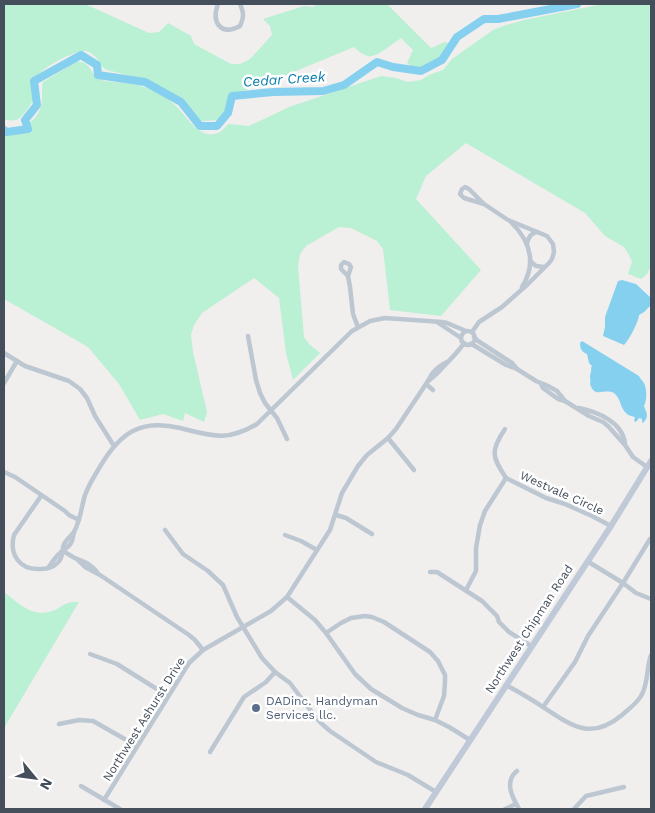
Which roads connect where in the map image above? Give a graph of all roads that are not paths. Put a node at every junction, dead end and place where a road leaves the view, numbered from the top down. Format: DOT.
graph roads {
  1 [pos="218,4"];
  2 [pos="240,4"];
  3 [pos="484,204"];
  4 [pos="508,220"];
  5 [pos="541,233"];
  6 [pos="527,244"];
  7 [pos="530,261"];
  8 [pos="545,267"];
  9 [pos="348,276"];
  10 [pos="520,291"];
  11 [pos="438,322"];
  12 [pos="358,327"];
  13 [pos="466,331"];
  14 [pos="473,334"];
  15 [pos="248,336"];
  16 [pos="462,341"];
  17 [pos="470,344"];
  18 [pos="4,353"];
  19 [pos="17,361"];
  20 [pos="516,369"];
  21 [pos="4,383"];
  22 [pos="426,383"];
  23 [pos="433,390"];
  24 [pos="271,410"];
  25 [pos="505,429"];
  26 [pos="105,430"];
  27 [pos="388,438"];
  28 [pos="287,439"];
  29 [pos="119,440"];
  30 [pos="114,446"];
  31 [pos="649,464"];
  32 [pos="414,470"];
  33 [pos="4,472"];
  34 [pos="506,478"];
  35 [pos="41,496"];
  36 [pos="81,510"];
  37 [pos="65,511"];
  38 [pos="336,515"];
  39 [pos="79,520"];
  40 [pos="611,526"];
  41 [pos="165,530"];
  42 [pos="372,534"];
  43 [pos="285,535"];
  44 [pos="650,539"];
  45 [pos="317,550"];
  46 [pos="63,551"];
  47 [pos="587,561"];
  48 [pos="430,572"];
  49 [pos="623,583"];
  50 [pos="466,590"];
  51 [pos="287,596"];
  52 [pos="651,599"];
  53 [pos="244,628"];
  54 [pos="326,633"];
  55 [pos="531,646"];
  56 [pos="203,650"];
  57 [pos="90,654"];
  58 [pos="651,655"];
  59 [pos="275,672"];
  60 [pos="506,685"];
  61 [pos="168,696"];
  62 [pos="542,707"];
  63 [pos="435,720"];
  64 [pos="59,724"];
  65 [pos="470,740"];
  66 [pos="137,746"];
  67 [pos="210,752"];
  68 [pos="517,770"];
  69 [pos="80,786"];
  70 [pos="624,787"];
  71 [pos="436,792"];
  72 [pos="104,800"];
  73 [pos="516,804"];
  74 [pos="120,809"];
  75 [pos="425,809"];
  76 [pos="505,809"];
  77 [pos="519,809"];
  78 [pos="574,809"];
  1 -- 2 [label="street"];
  3 -- 3 [label="street"];
  3 -- 4 [label="street"];
  4 -- 5 [label="street"];
  4 -- 6 [label="street"];
  5 -- 6 [label="street"];
  5 -- 8 [label="street"];
  6 -- 7 [label="street"];
  7 -- 8 [label="street"];
  7 -- 10 [label="street"];
  8 -- 10 [label="street"];
  9 -- 12 [label="street"];
  10 -- 14 [label="street"];
  11 -- 12 [label="street"];
  11 -- 13 [label="street"];
  11 -- 16 [label="street"];
  12 -- 24 [label="street"];
  13 -- 14 [label="street"];
  13 -- 16 [label="street"];
  14 -- 17 [label="street"];
  14 -- 20 [label="street"];
  15 -- 24 [label="street"];
  16 -- 17 [label="street"];
  16 -- 22 [label="street, Northwest Ashurst Drive"];
  17 -- 20 [label="street"];
  18 -- 19 [label="street"];
  19 -- 21 [label="street"];
  19 -- 26 [label="street"];
  20 -- 31 [label="street"];
  22 -- 23 [label="street"];
  22 -- 27 [label="street, Northwest Ashurst Drive"];
  24 -- 28 [label="street"];
  24 -- 29 [label="street"];
  25 -- 34 [label="street"];
  26 -- 29 [label="street"];
  26 -- 30 [label="street"];
  27 -- 32 [label="street"];
  27 -- 38 [label="street, Northwest Ashurst Drive"];
  29 -- 30 [label="street"];
  30 -- 36 [label="street"];
  31 -- 40 [label="main road, Northwest Chipman Road"];
  33 -- 35 [label="street"];
  34 -- 40 [label="street, Westvale Circle"];
  34 -- 50 [label="street"];
  35 -- 37 [label="street"];
  35 -- 46 [label="street"];
  36 -- 37 [label="street"];
  36 -- 39 [label="street"];
  37 -- 39 [label="street"];
  38 -- 42 [label="street"];
  38 -- 45 [label="street, Northwest Ashurst Drive"];
  39 -- 46 [label="street"];
  40 -- 47 [label="main road, Northwest Chipman Road"];
  41 -- 53 [label="street"];
  43 -- 45 [label="street"];
  44 -- 49 [label="street"];
  45 -- 51 [label="street, Northwest Ashurst Drive"];
  46 -- 56 [label="street"];
  47 -- 49 [label="street"];
  47 -- 55 [label="main road, Northwest Chipman Road"];
  48 -- 50 [label="street"];
  49 -- 52 [label="street"];
  49 -- 62 [label="street"];
  50 -- 55 [label="street"];
  51 -- 53 [label="street, Northwest Ashurst Drive"];
  51 -- 54 [label="street"];
  53 -- 56 [label="street, Northwest Ashurst Drive"];
  53 -- 59 [label="street"];
  54 -- 63 [label="street"];
  54 -- 63 [label="street"];
  55 -- 60 [label="main road, Northwest Chipman Road"];
  56 -- 61 [label="street, Northwest Ashurst Drive"];
  57 -- 61 [label="street"];
  58 -- 62 [label="street"];
  59 -- 67 [label="street"];
  59 -- 71 [label="street"];
  60 -- 62 [label="street"];
  60 -- 65 [label="main road, Northwest Chipman Road"];
  61 -- 66 [label="street, Northwest Ashurst Drive"];
  63 -- 65 [label="street"];
  64 -- 66 [label="street"];
  65 -- 71 [label="main road, Northwest Chipman Road"];
  66 -- 72 [label="street, Northwest Ashurst Drive"];
  68 -- 73 [label="street"];
  69 -- 72 [label="street"];
  70 -- 78 [label="street"];
  71 -- 75 [label="main road, Northwest Chipman Road"];
  72 -- 74 [label="street"];
  73 -- 76 [label="street"];
  73 -- 77 [label="street"];
}
